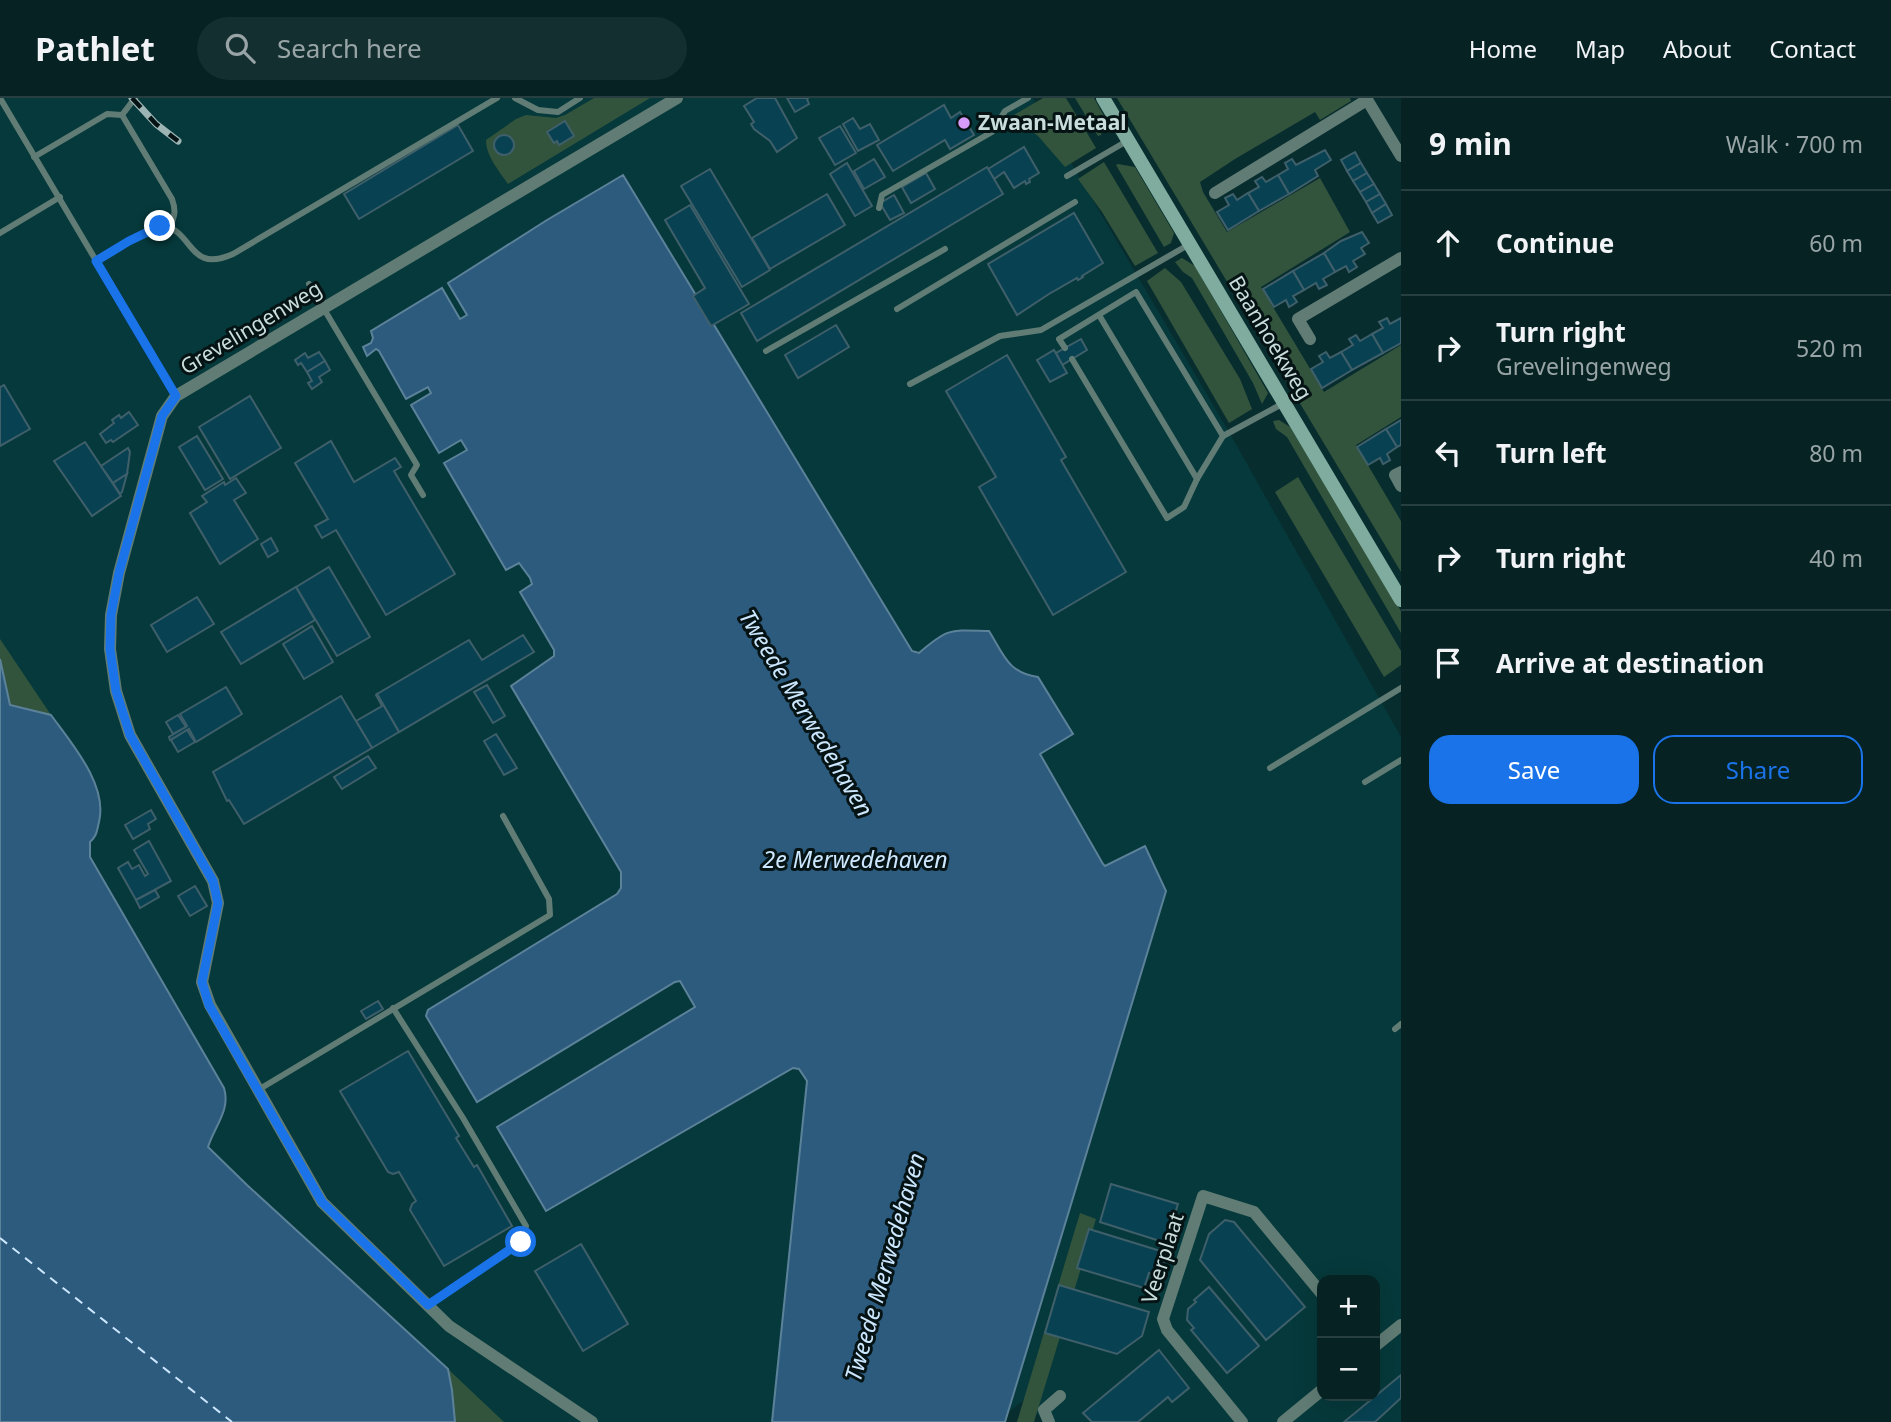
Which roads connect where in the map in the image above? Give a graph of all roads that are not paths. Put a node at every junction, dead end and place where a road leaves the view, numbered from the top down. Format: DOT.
graph roads {
  1 [pos="0,98"];
  2 [pos="135,98"];
  3 [pos="497,98"];
  4 [pos="515,98"];
  5 [pos="580,98"];
  6 [pos="677,98"];
  7 [pos="1028,98"];
  8 [pos="1103,98"];
  9 [pos="1366,99"];
  10 [pos="122,115"];
  11 [pos="1128,141"];
  12 [pos="34,156"];
  13 [pos="1401,156"];
  14 [pos="1066,176"];
  15 [pos="1215,193"];
  16 [pos="60,197"];
  17 [pos="1075,202"];
  18 [pos="879,208"];
  19 [pos="170,226"];
  20 [pos="0,233"];
  21 [pos="1190,244"];
  22 [pos="945,250"];
  23 [pos="1401,258"];
  24 [pos="96,261"];
  25 [pos="309,284"];
  26 [pos="324,307"];
  27 [pos="897,309"];
  28 [pos="1100,315"];
  29 [pos="1310,339"];
  30 [pos="1065,348"];
  31 [pos="766,351"];
  32 [pos="1072,359"];
  33 [pos="910,384"];
  34 [pos="176,396"];
  35 [pos="1284,403"];
  36 [pos="1223,436"];
  37 [pos="1401,472"];
  38 [pos="1197,479"];
  39 [pos="1401,486"];
  40 [pos="423,495"];
  41 [pos="1401,600"];
  42 [pos="1401,688"];
  43 [pos="1401,760"];
  44 [pos="1270,768"];
  45 [pos="1364,782"];
  46 [pos="503,816"];
  47 [pos="393,1008"];
  48 [pos="258,1090"];
  49 [pos="1317,1288"];
  50 [pos="428,1305"];
  51 [pos="1401,1325"];
  52 [pos="1380,1342"];
  53 [pos="1317,1394"];
  54 [pos="1060,1396"];
  55 [pos="592,1422"];
  56 [pos="1049,1422"];
  57 [pos="1242,1422"];
  58 [pos="1283,1422"];
  1 -- 12 [label="lane"];
  2 -- 10 [label="lane"];
  3 -- 19 [label="lane"];
  4 -- 5 [label="lane"];
  6 -- 26 [label="street, Grevelingenweg"];
  7 -- 18 [label="lane"];
  8 -- 11 [label="street, Baanhoekweg"];
  9 -- 13 [label="street"];
  9 -- 15 [label="street"];
  10 -- 12 [label="lane"];
  10 -- 19 [label="lane"];
  11 -- 14 [label="lane"];
  11 -- 21 [label="street, Baanhoekweg"];
  12 -- 16 [label="lane"];
  16 -- 20 [label="lane"];
  16 -- 24 [label="lane"];
  17 -- 27 [label="lane"];
  19 -- 24 [label="lane"];
  21 -- 33 [label="lane"];
  21 -- 35 [label="street, Baanhoekweg"];
  22 -- 31 [label="lane"];
  23 -- 29 [label="street"];
  24 -- 34 [label="lane"];
  25 -- 26 [label="lane"];
  26 -- 34 [label="street, Grevelingenweg"];
  26 -- 40 [label="lane"];
  28 -- 30 [label="lane"];
  28 -- 36 [label="lane"];
  28 -- 38 [label="lane"];
  32 -- 38 [label="lane"];
  34 -- 48 [label="street, Grevelingenweg"];
  35 -- 36 [label="lane"];
  35 -- 41 [label="street, Baanhoekweg"];
  36 -- 38 [label="lane"];
  37 -- 39 [label="street"];
  42 -- 44 [label="lane"];
  43 -- 45 [label="lane"];
  46 -- 47 [label="lane"];
  47 -- 48 [label="lane"];
  47 -- 50 [label="lane"];
  48 -- 50 [label="street, Grevelingenweg"];
  49 -- 57 [label="street, Veerplaat"];
  50 -- 55 [label="street, Grevelingenweg"];
  51 -- 52 [label="street"];
  53 -- 58 [label="street"];
  54 -- 56 [label="street"];
}
